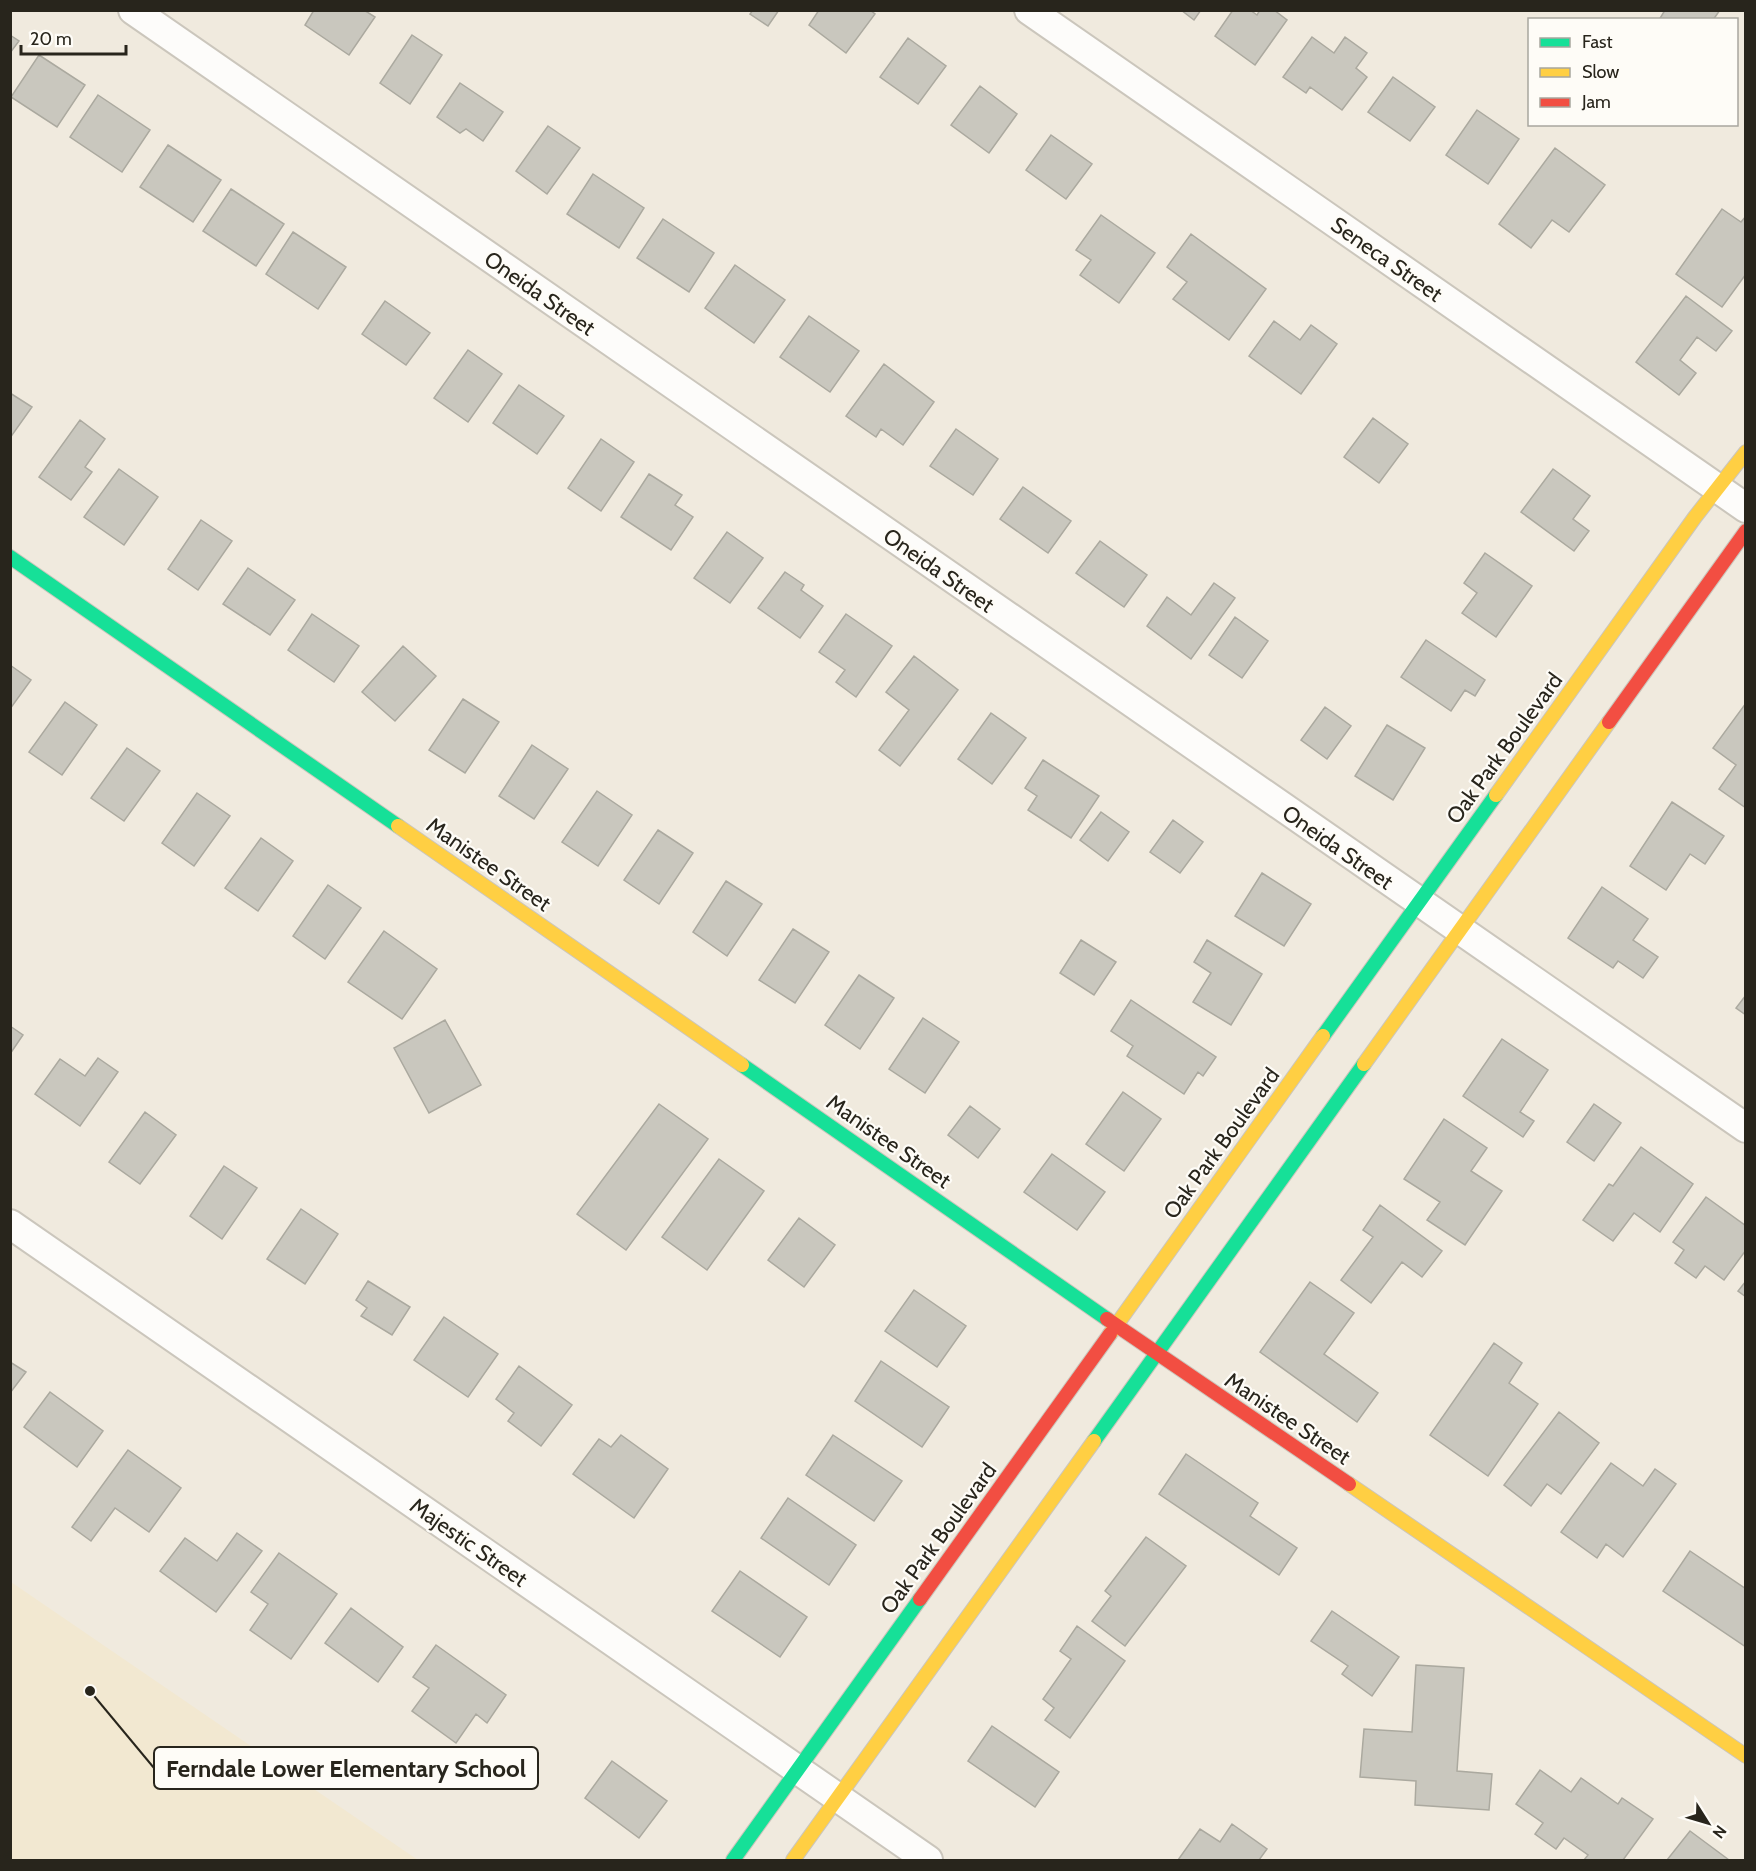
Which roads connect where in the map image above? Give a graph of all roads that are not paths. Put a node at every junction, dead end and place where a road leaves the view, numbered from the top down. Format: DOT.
graph roads {
  1 [pos="133,10"];
  2 [pos="1029,10"];
  3 [pos="1746,452"];
  4 [pos="1717,488"];
  5 [pos="1746,508"];
  6 [pos="1746,531"];
  7 [pos="10,558"];
  8 [pos="1419,903"];
  9 [pos="1459,930"];
  10 [pos="1746,1128"];
  11 [pos="10,1224"];
  12 [pos="1117,1325"];
  13 [pos="1157,1352"];
  14 [pos="1746,1756"];
  15 [pos="797,1770"];
  16 [pos="838,1798"];
  17 [pos="733,1860"];
  18 [pos="793,1860"];
  19 [pos="928,1860"];
  1 -- 8 [label="street, Oneida Street"];
  2 -- 4 [label="street, Seneca Street"];
  3 -- 4 [label="street, Oak Park Boulevard"];
  4 -- 5 [label="street, Seneca Street"];
  4 -- 8 [label="street, Oak Park Boulevard"];
  6 -- 9 [label="street"];
  7 -- 12 [label="street, Manistee Street"];
  8 -- 9 [label="street, Oneida Street"];
  8 -- 12 [label="street, Oak Park Boulevard"];
  9 -- 10 [label="street, Oneida Street"];
  9 -- 13 [label="street"];
  11 -- 15 [label="street, Majestic Street"];
  12 -- 13 [label="street, Manistee Street"];
  12 -- 15 [label="street, Oak Park Boulevard"];
  13 -- 14 [label="street, Manistee Street"];
  13 -- 16 [label="street"];
  15 -- 16 [label="street, Majestic Street"];
  15 -- 17 [label="street, Oak Park Boulevard"];
  16 -- 18 [label="street"];
  16 -- 19 [label="street, Majestic Street"];
}
